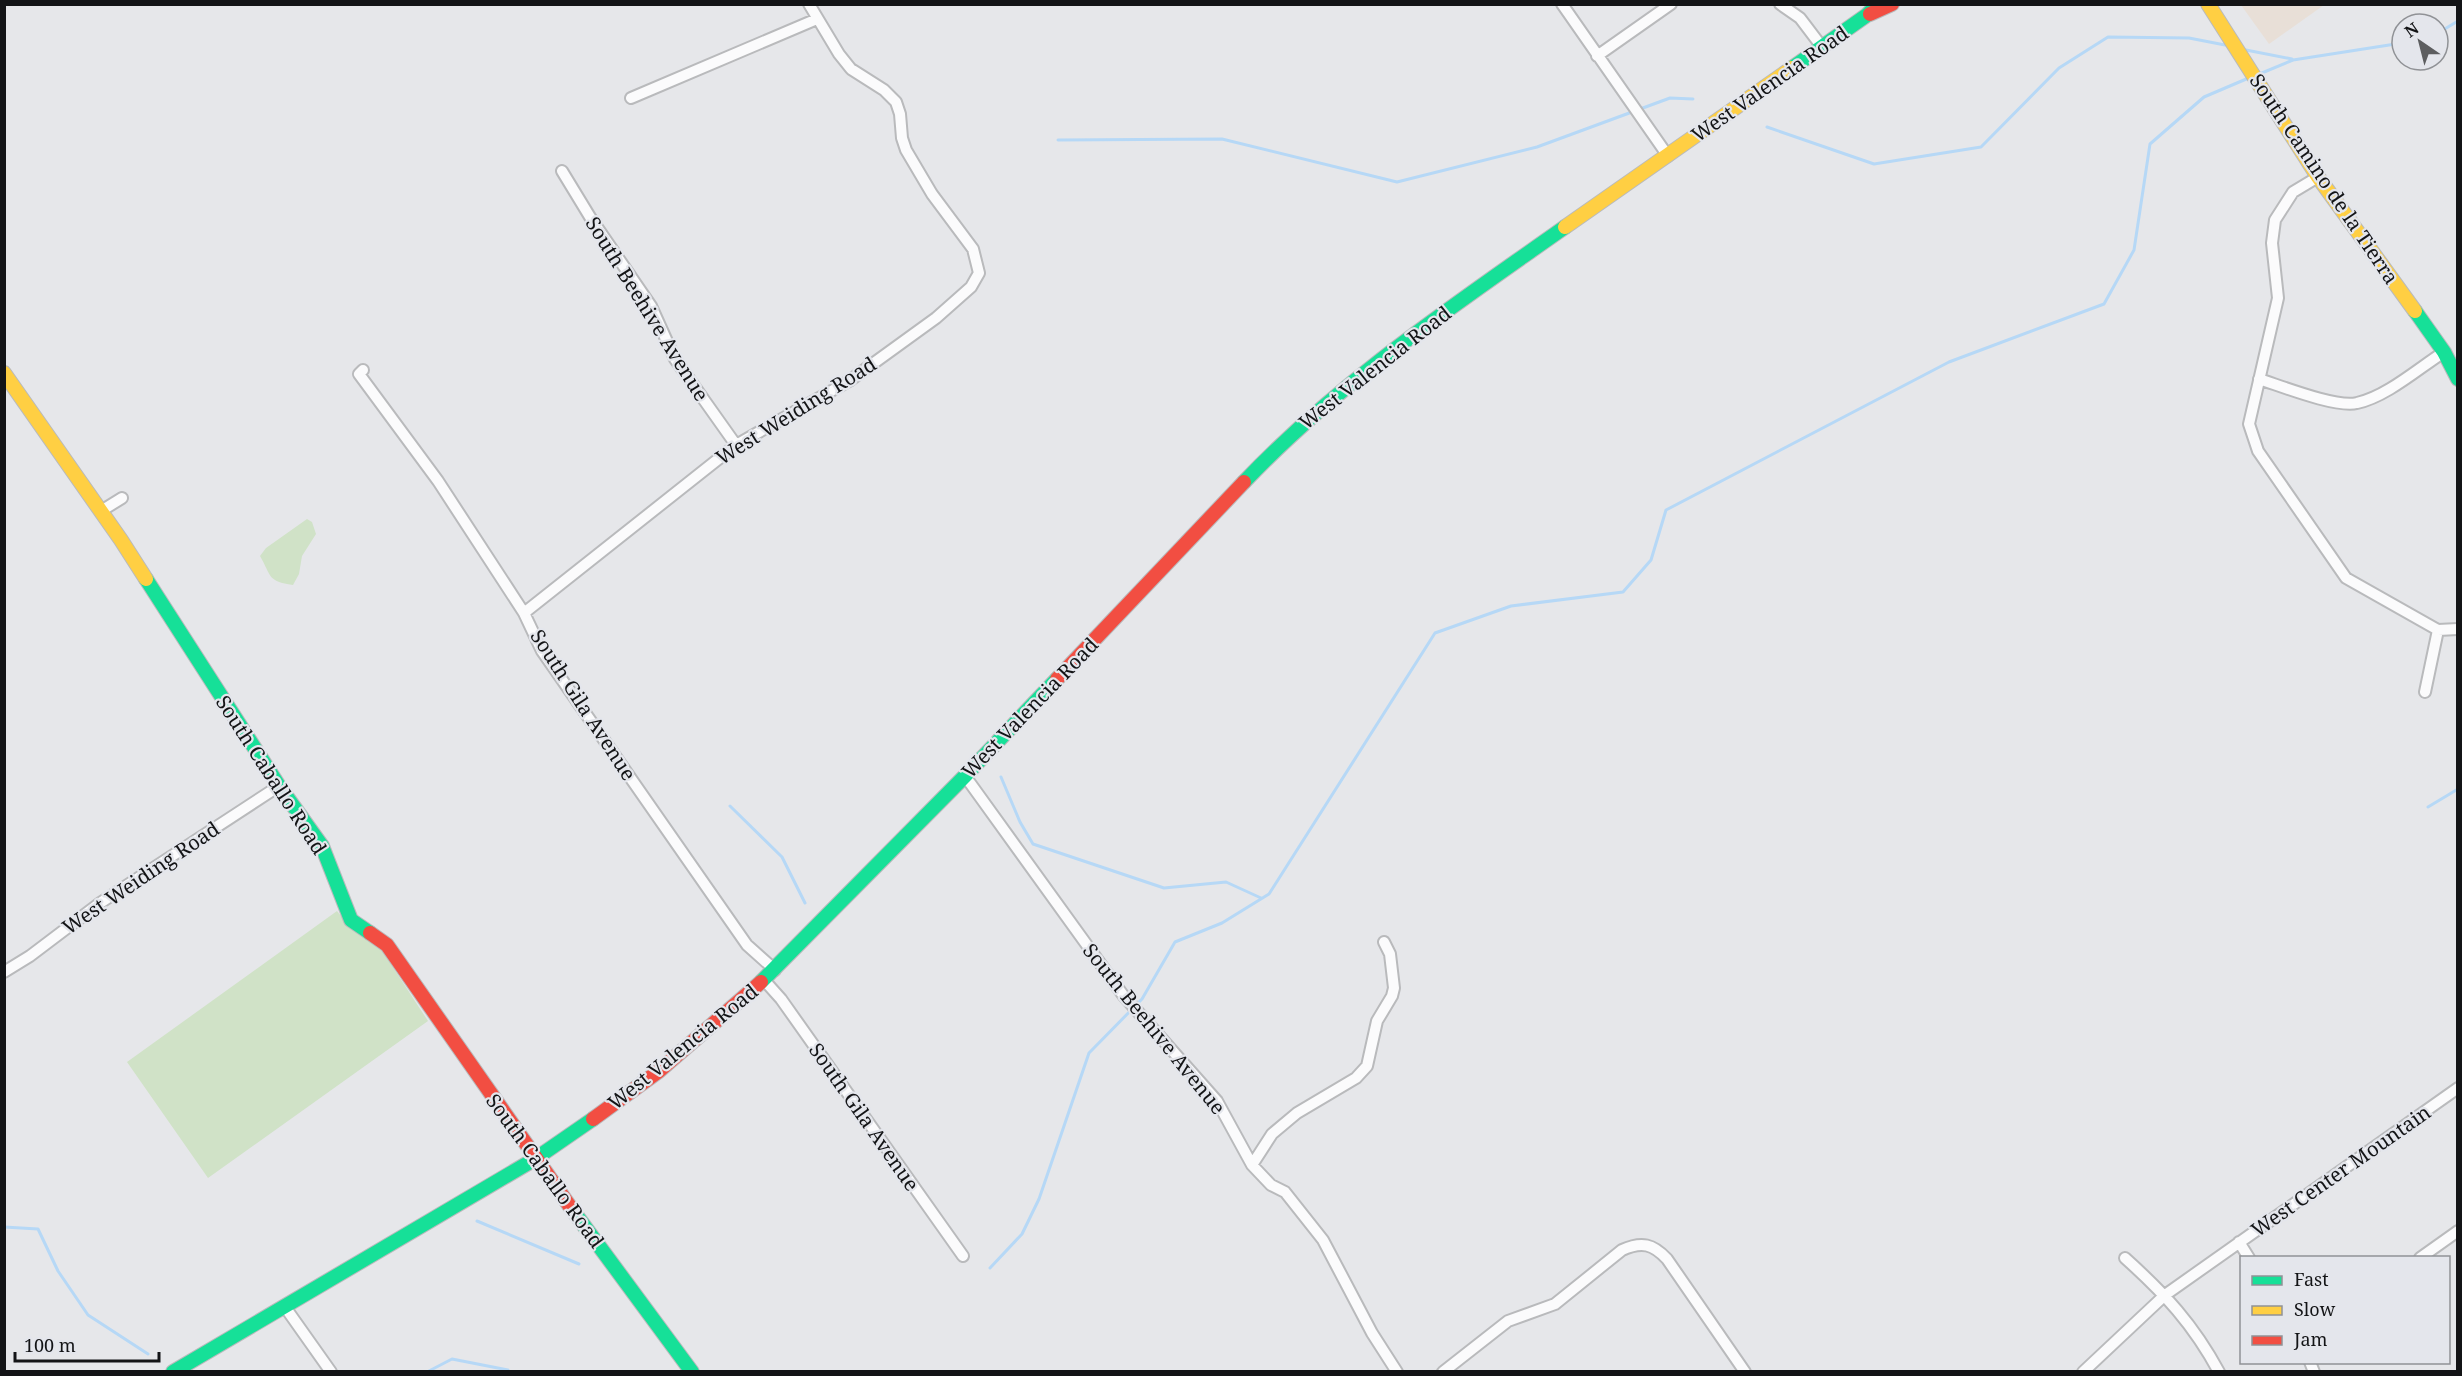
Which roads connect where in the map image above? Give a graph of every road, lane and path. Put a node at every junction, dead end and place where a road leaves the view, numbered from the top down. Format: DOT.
graph roads {
  1 [pos="809,4"];
  2 [pos="1562,4"];
  3 [pos="1671,4"];
  4 [pos="1780,4"];
  5 [pos="1878,4"];
  6 [pos="1892,4"];
  7 [pos="2208,4"];
  8 [pos="1867,15"];
  9 [pos="817,19"];
  10 [pos="1822,47"];
  11 [pos="1597,56"];
  12 [pos="631,98"];
  13 [pos="1668,156"];
  14 [pos="562,171"];
  15 [pos="2318,177"];
  16 [pos="2444,352"];
  17 [pos="2457,360"];
  18 [pos="361,372"];
  19 [pos="4,373"];
  20 [pos="2259,379"];
  21 [pos="2457,379"];
  22 [pos="736,445"];
  23 [pos="122,498"];
  24 [pos="101,511"];
  25 [pos="524,613"];
  26 [pos="2457,629"];
  27 [pos="2438,630"];
  28 [pos="2425,692"];
  29 [pos="965,776"];
  30 [pos="279,786"];
  31 [pos="1384,942"];
  32 [pos="775,970"];
  33 [pos="4,972"];
  34 [pos="764,981"];
  35 [pos="2457,1088"];
  36 [pos="535,1159"];
  37 [pos="1252,1165"];
  38 [pos="2457,1231"];
  39 [pos="2239,1242"];
  40 [pos="963,1256"];
  41 [pos="2248,1256"];
  42 [pos="2421,1256"];
  43 [pos="2125,1257"];
  44 [pos="2165,1295"];
  45 [pos="285,1307"];
  46 [pos="173,1371"];
  47 [pos="331,1371"];
  48 [pos="692,1371"];
  49 [pos="1398,1371"];
  50 [pos="1443,1371"];
  51 [pos="1745,1371"];
  52 [pos="2083,1371"];
  53 [pos="2219,1371"];
  1 -- 9 [label="street"];
  2 -- 11 [label="street"];
  3 -- 11 [label="street"];
  4 -- 10 [label="street"];
  5 -- 8 [label="main road, West Valencia Road"];
  6 -- 8 [label="main road, West Valencia Road"];
  7 -- 15 [label="main road, South Camino de la Tierra"];
  8 -- 10 [label="main road, West Valencia Road"];
  9 -- 12 [label="street"];
  9 -- 22 [label="street, West Weiding Road"];
  10 -- 13 [label="main road, West Valencia Road"];
  11 -- 13 [label="street"];
  13 -- 29 [label="main road, West Valencia Road"];
  14 -- 22 [label="street, South Beehive Avenue"];
  15 -- 16 [label="main road, South Camino de la Tierra"];
  15 -- 20 [label="street"];
  16 -- 17 [label="main road, South Camino de la Tierra"];
  16 -- 20 [label="street"];
  16 -- 21 [label="main road, South Camino de la Tierra"];
  18 -- 25 [label="street, South Gila Avenue"];
  19 -- 24 [label="main road, South Caballo Road"];
  20 -- 27 [label="street"];
  22 -- 25 [label="street, West Weiding Road"];
  23 -- 24 [label="street"];
  24 -- 30 [label="main road, South Caballo Road"];
  25 -- 32 [label="street, South Gila Avenue"];
  26 -- 27 [label="street"];
  27 -- 28 [label="street"];
  29 -- 32 [label="main road, West Valencia Road"];
  29 -- 37 [label="street, South Beehive Avenue"];
  30 -- 33 [label="street, West Weiding Road"];
  30 -- 36 [label="main road, South Caballo Road"];
  31 -- 37 [label="street"];
  32 -- 34 [label="main road, West Valencia Road"];
  34 -- 36 [label="main road, West Valencia Road"];
  34 -- 40 [label="street, South Gila Avenue"];
  35 -- 39 [label="street, West Center Mountain"];
  36 -- 45 [label="main road, West Valencia Road"];
  36 -- 48 [label="main road, South Caballo Road"];
  37 -- 49 [label="street, South Beehive Avenue"];
  38 -- 42 [label="street"];
  39 -- 41 [label="street"];
  39 -- 44 [label="street, West Center Mountain"];
  43 -- 44 [label="street"];
  44 -- 52 [label="street, West Center Mountain"];
  44 -- 53 [label="street"];
  45 -- 46 [label="main road, West Valencia Road"];
  45 -- 47 [label="street"];
  50 -- 51 [label="street"];
}
